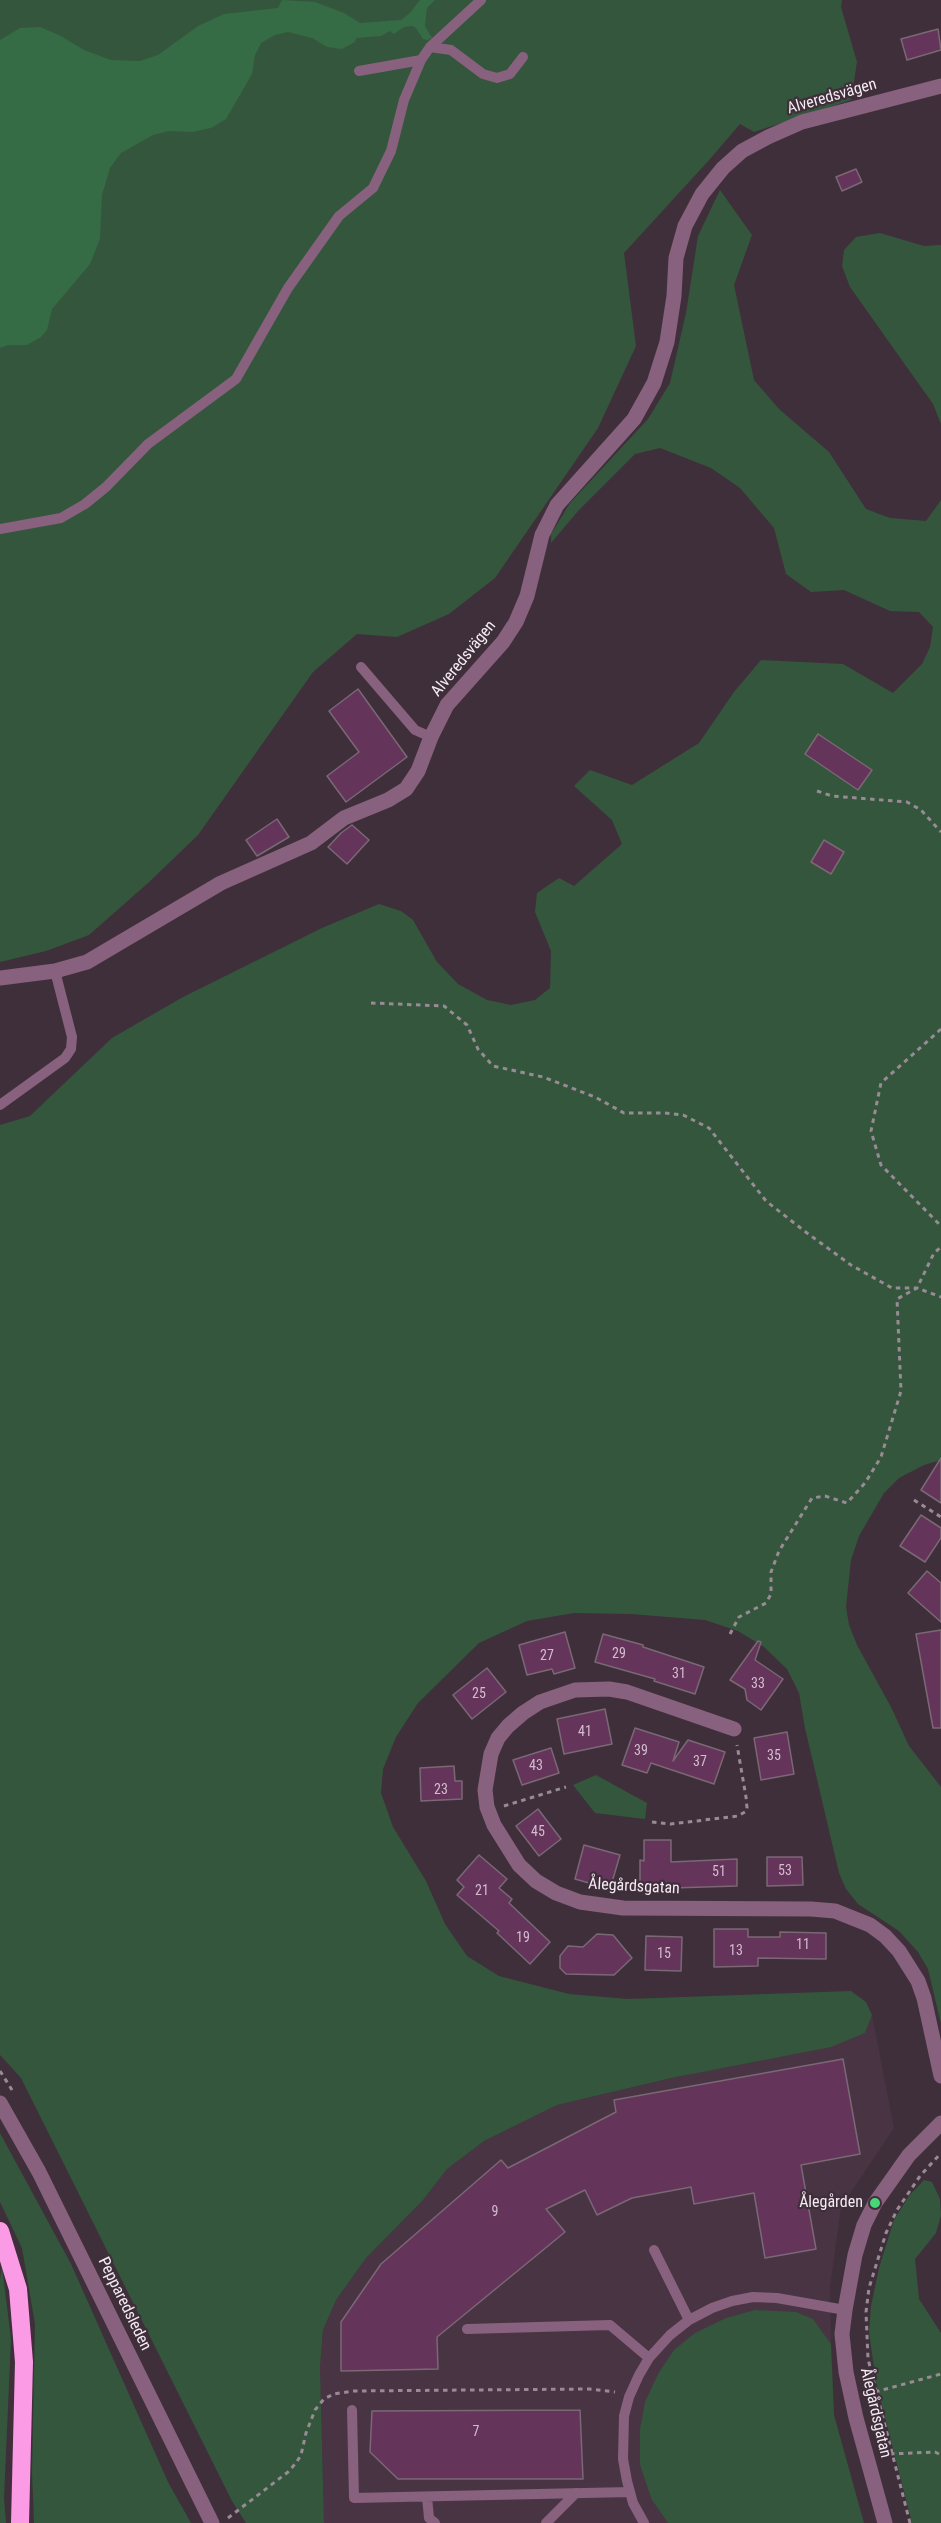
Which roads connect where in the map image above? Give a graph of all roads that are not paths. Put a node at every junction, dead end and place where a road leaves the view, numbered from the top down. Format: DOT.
graph roads {
  1 [pos="481,0"];
  2 [pos="430,47"];
  3 [pos="523,57"];
  4 [pos="421,60"];
  5 [pos="359,71"];
  6 [pos="941,86"];
  7 [pos="0,529"];
  8 [pos="361,667"];
  9 [pos="431,737"];
  10 [pos="55,971"];
  11 [pos="0,978"];
  12 [pos="0,1105"];
  13 [pos="734,1729"];
  14 [pos="941,2076"];
  15 [pos="0,2103"];
  16 [pos="941,2123"];
  17 [pos="0,2231"];
  18 [pos="654,2250"];
  19 [pos="845,2310"];
  20 [pos="689,2320"];
  21 [pos="467,2329"];
  22 [pos="649,2358"];
  23 [pos="352,2410"];
  24 [pos="630,2492"];
  25 [pos="576,2493"];
  26 [pos="427,2497"];
  27 [pos="20,2523"];
  28 [pos="212,2523"];
  29 [pos="435,2523"];
  30 [pos="546,2523"];
  31 [pos="644,2523"];
  32 [pos="885,2523"];
  1 -- 2 [label="lane"];
  2 -- 3 [label="lane"];
  2 -- 4 [label="lane"];
  4 -- 5 [label="lane"];
  4 -- 7 [label="lane"];
  6 -- 9 [label="street, Alveredsvägen"];
  8 -- 9 [label="lane"];
  9 -- 10 [label="street, Alveredsvägen"];
  10 -- 11 [label="street, Alveredsvägen"];
  10 -- 12 [label="lane"];
  13 -- 14 [label="street, Ålegårdsgatan"];
  15 -- 28 [label="street, Pepparedsleden"];
  16 -- 19 [label="street, Ålegårdsgatan"];
  17 -- 27 [label="highway"];
  18 -- 20 [label="lane"];
  19 -- 20 [label="lane"];
  19 -- 32 [label="street, Ålegårdsgatan"];
  20 -- 22 [label="lane"];
  21 -- 22 [label="lane"];
  22 -- 24 [label="lane"];
  23 -- 26 [label="lane"];
  24 -- 25 [label="lane"];
  24 -- 31 [label="lane"];
  25 -- 26 [label="lane"];
  25 -- 30 [label="lane"];
  26 -- 29 [label="lane"];
}
